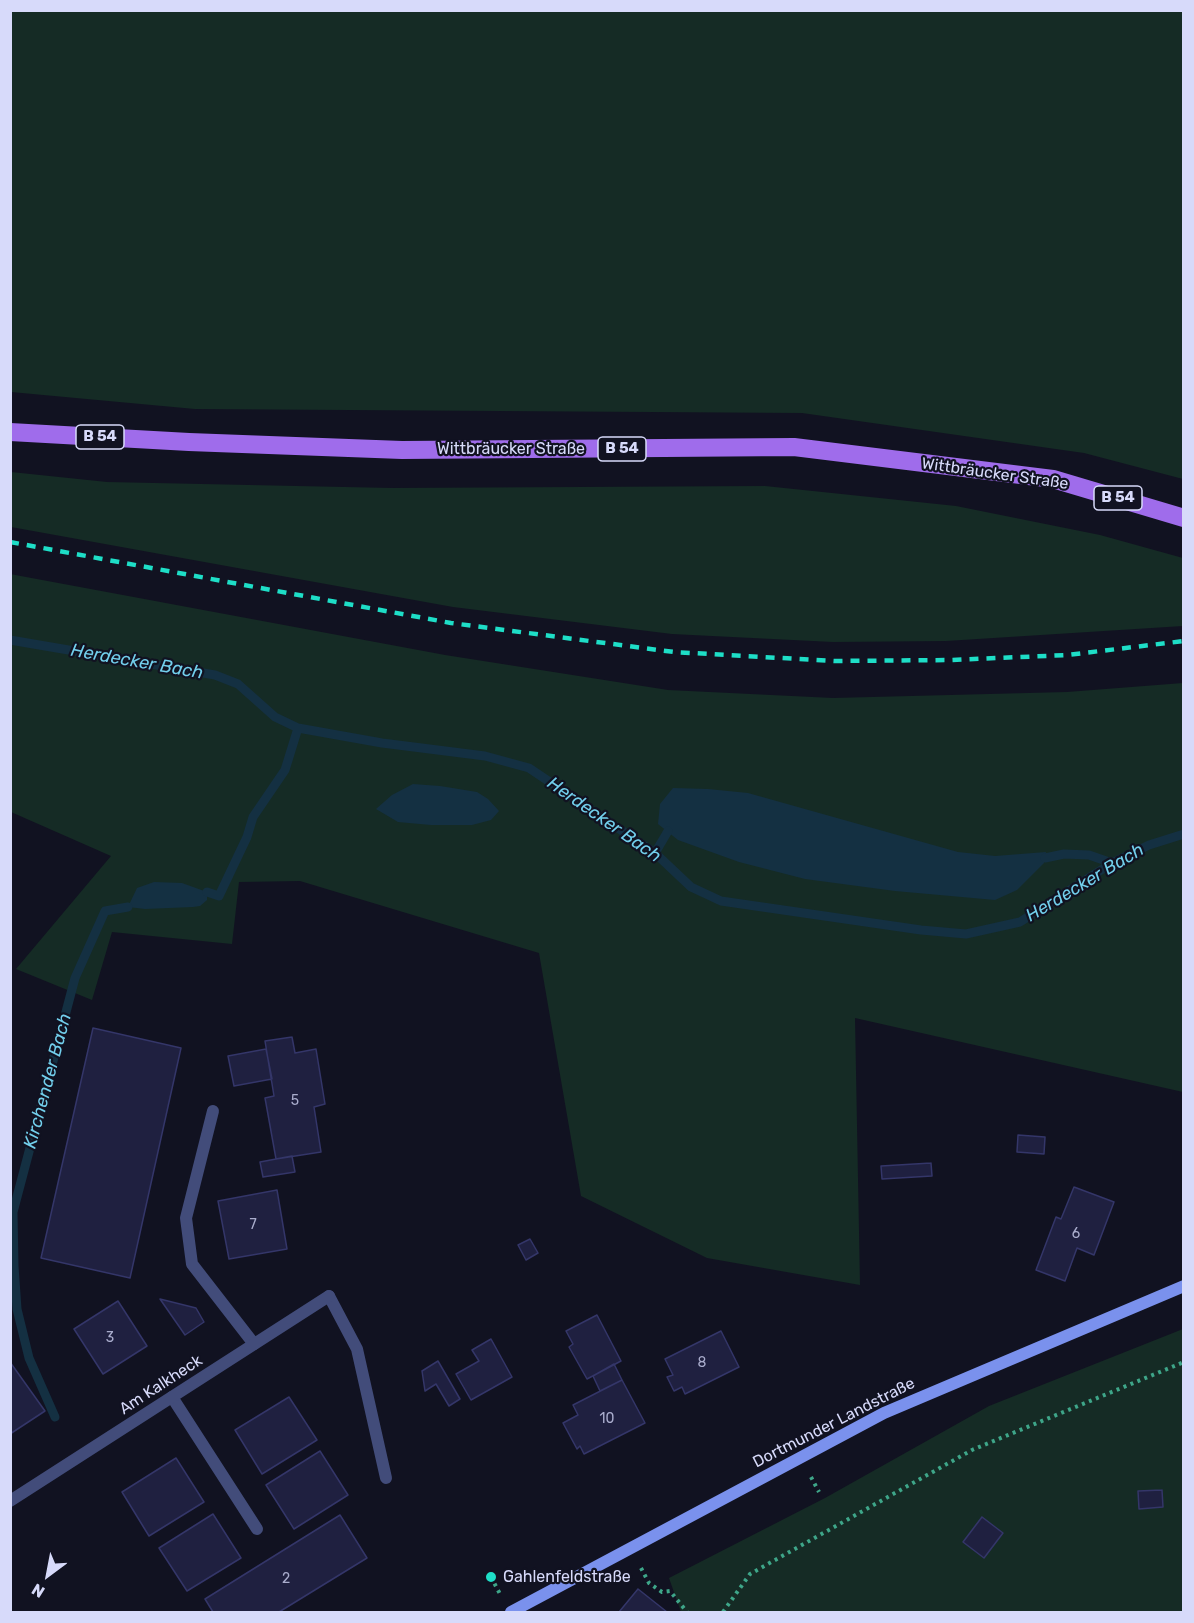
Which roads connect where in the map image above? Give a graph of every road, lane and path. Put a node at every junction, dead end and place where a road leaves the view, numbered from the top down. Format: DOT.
graph roads {
  1 [pos="10,432"];
  2 [pos="1184,518"];
  3 [pos="213,1111"];
  4 [pos="1184,1286"];
  5 [pos="254,1344"];
  6 [pos="1184,1362"];
  7 [pos="172,1397"];
  8 [pos="386,1478"];
  9 [pos="10,1501"];
  10 [pos="257,1529"];
  11 [pos="650,1583"];
  12 [pos="511,1612"];
  13 [pos="687,1612"];
  14 [pos="723,1612"];
  1 -- 2 [label="main road, Wittbräucker Straße / B 54"];
  3 -- 5 [label="street"];
  4 -- 12 [label="main road, Dortmunder Landstraße"];
  5 -- 7 [label="street, Am Kalkheck"];
  5 -- 8 [label="street, Am Kalkheck"];
  6 -- 14 [label="path"];
  7 -- 9 [label="street, Am Kalkheck"];
  7 -- 10 [label="street"];
  11 -- 13 [label="path"];
}
